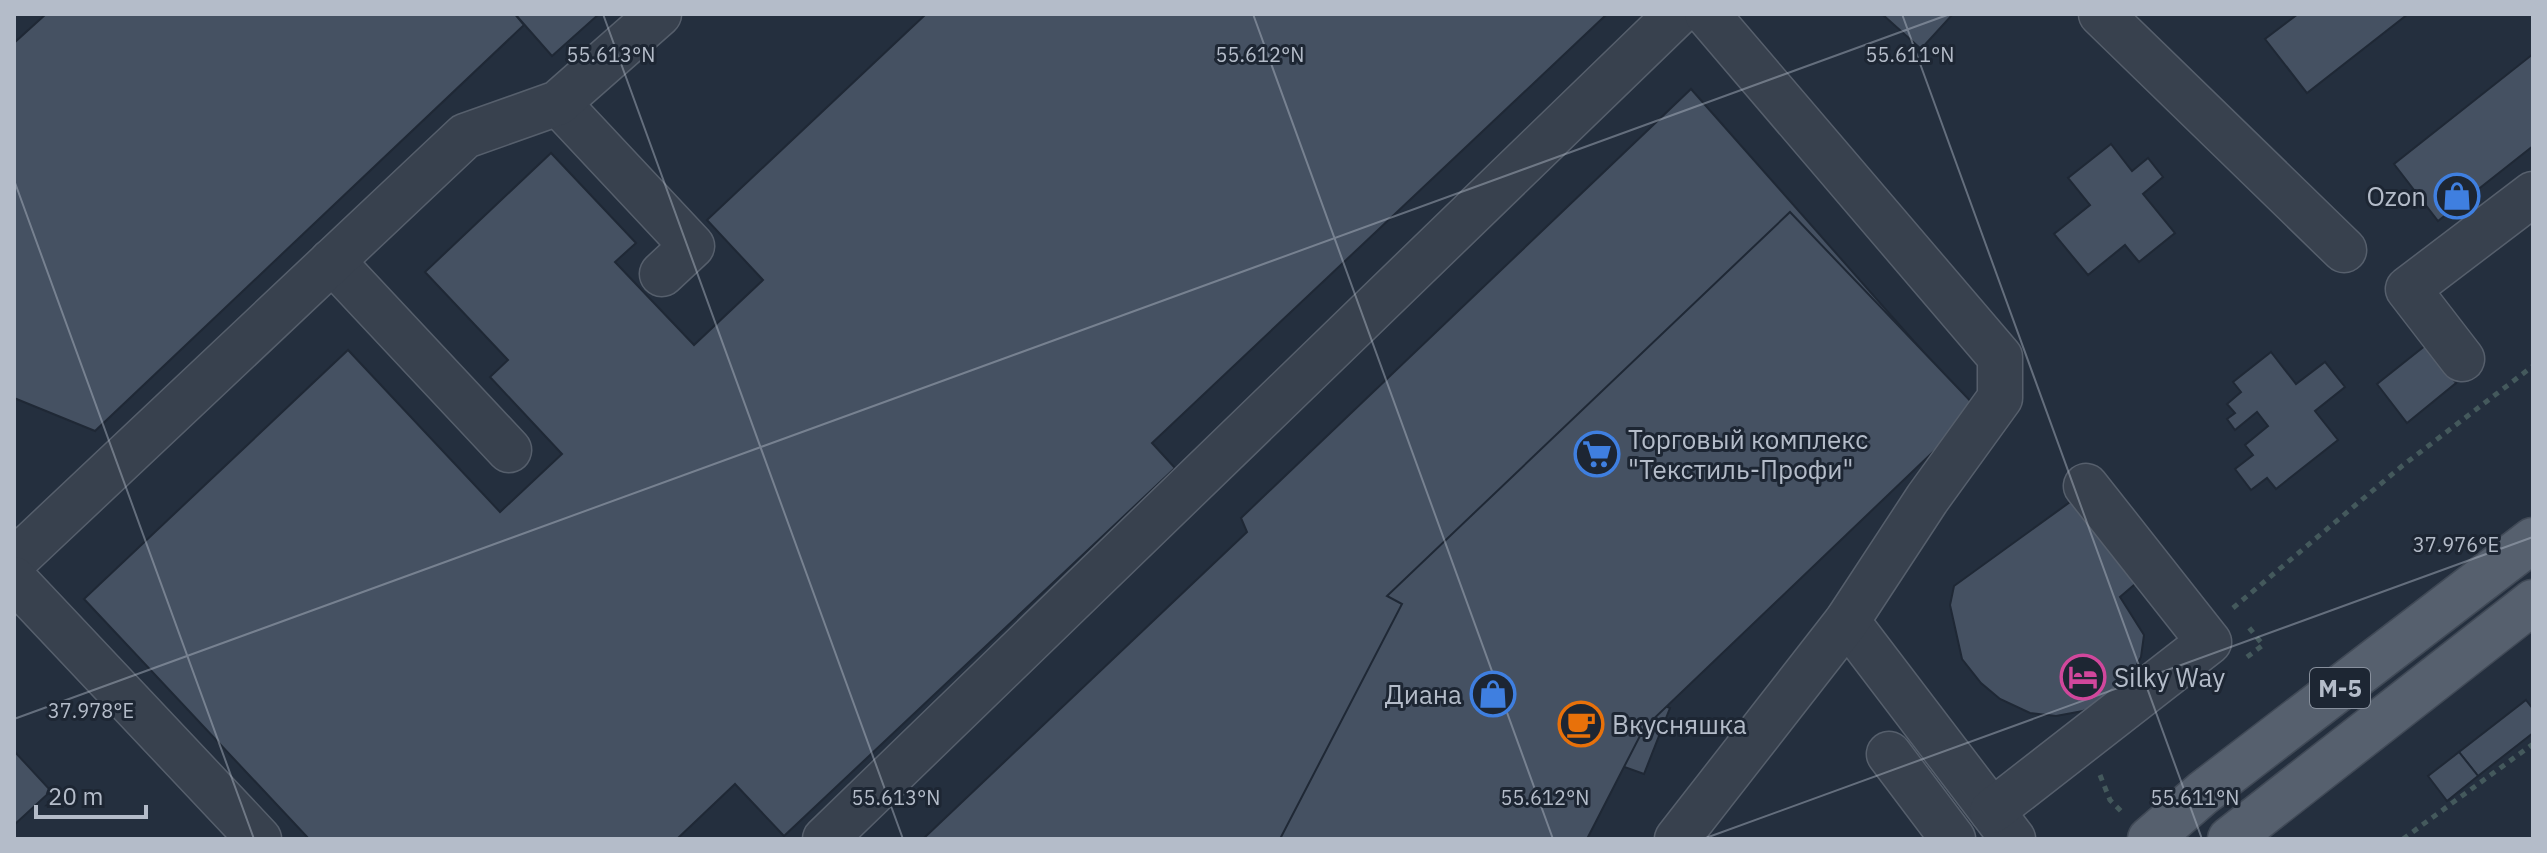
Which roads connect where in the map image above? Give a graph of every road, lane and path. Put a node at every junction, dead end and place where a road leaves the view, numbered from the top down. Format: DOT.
graph roads {
  1 [pos="659,14"];
  2 [pos="1677,14"];
  3 [pos="1707,14"];
  4 [pos="2101,14"];
  5 [pos="558,103"];
  6 [pos="2533,194"];
  7 [pos="2344,250"];
  8 [pos="332,261"];
  9 [pos="662,274"];
  10 [pos="2462,359"];
  11 [pos="2533,366"];
  12 [pos="509,450"];
  13 [pos="2086,486"];
  14 [pos="2533,540"];
  15 [pos="14,561"];
  16 [pos="14,579"];
  17 [pos="2533,602"];
  18 [pos="2236,603"];
  19 [pos="1847,621"];
  20 [pos="2533,744"];
  21 [pos="1889,754"];
  22 [pos="2002,825"];
  23 [pos="250,836"];
  24 [pos="825,839"];
  25 [pos="1677,839"];
  26 [pos="1953,839"];
  27 [pos="2150,839"];
  28 [pos="2230,839"];
  29 [pos="2403,839"];
  1 -- 5 [label="lane"];
  2 -- 24 [label="lane"];
  3 -- 19 [label="lane"];
  4 -- 7 [label="lane"];
  5 -- 8 [label="lane"];
  5 -- 9 [label="lane"];
  6 -- 10 [label="lane"];
  8 -- 12 [label="lane"];
  8 -- 15 [label="lane"];
  11 -- 18 [label="path"];
  13 -- 22 [label="lane"];
  14 -- 27 [label="main road, М-5"];
  16 -- 23 [label="lane"];
  17 -- 28 [label="main road, М-5"];
  19 -- 22 [label="lane"];
  19 -- 25 [label="lane"];
  20 -- 29 [label="path"];
  21 -- 26 [label="lane"];
}
